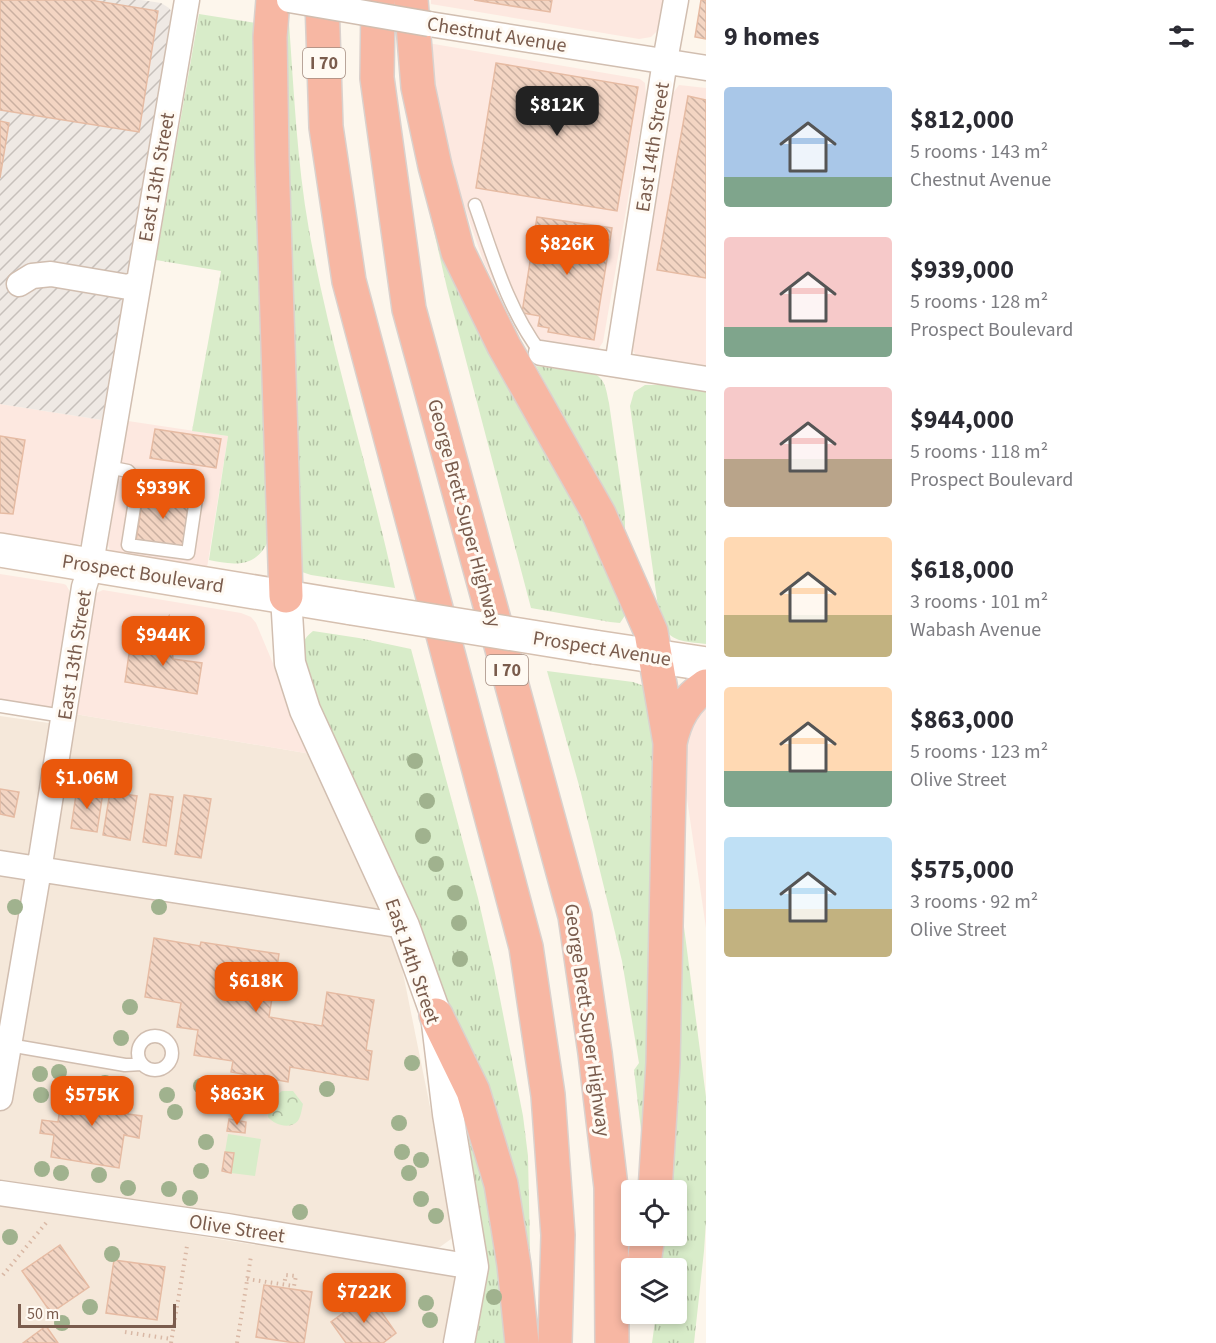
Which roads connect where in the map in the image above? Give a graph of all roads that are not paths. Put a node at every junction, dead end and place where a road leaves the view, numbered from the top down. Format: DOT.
graph roads {
  1 [pos="187,0"];
  2 [pos="273,0"];
  3 [pos="289,0"];
  4 [pos="322,0"];
  5 [pos="378,0"];
  6 [pos="676,0"];
  7 [pos="420,12"];
  8 [pos="665,61"];
  9 [pos="706,68"];
  10 [pos="475,205"];
  11 [pos="138,283"];
  12 [pos="19,284"];
  13 [pos="541,353"];
  14 [pos="617,365"];
  15 [pos="706,379"];
  16 [pos="108,467"];
  17 [pos="138,482"];
  18 [pos="0,550"];
  19 [pos="157,557"];
  20 [pos="91,565"];
  21 [pos="286,596"];
  22 [pos="655,656"];
  23 [pos="706,664"];
  24 [pos="706,686"];
  25 [pos="0,706"];
  26 [pos="63,716"];
  27 [pos="670,743"];
  28 [pos="0,863"];
  29 [pos="39,869"];
  30 [pos="404,926"];
  31 [pos="436,1014"];
  32 [pos="9,1045"];
  33 [pos="141,1064"];
  34 [pos="0,1098"];
  35 [pos="656,1180"];
  36 [pos="0,1192"];
  37 [pos="473,1268"];
  38 [pos="628,1324"];
  39 [pos="459,1343"];
  40 [pos="522,1343"];
  41 [pos="555,1343"];
  42 [pos="612,1343"];
  43 [pos="622,1343"];
  1 -- 11 [label="street, East 13th Street"];
  2 -- 21 [label="highway"];
  3 -- 7 [label="street, Chestnut Avenue, bridge"];
  4 -- 41 [label="highway, I 70"];
  5 -- 42 [label="highway, George Brett Super Highway / I 70"];
  6 -- 8 [label="street, East 14th Street"];
  7 -- 8 [label="street, Chestnut Avenue"];
  7 -- 22 [label="highway"];
  8 -- 9 [label="street, Chestnut Avenue"];
  8 -- 14 [label="street, East 14th Street"];
  10 -- 13 [label="lane"];
  11 -- 12 [label="street"];
  11 -- 16 [label="street, East 13th Street"];
  13 -- 14 [label="street"];
  14 -- 15 [label="street"];
  16 -- 17 [label="lane"];
  16 -- 20 [label="street, East 13th Street"];
  17 -- 19 [label="lane"];
  17 -- 19 [label="lane"];
  18 -- 20 [label="main road, Prospect Boulevard"];
  19 -- 20 [label="main road, Prospect Boulevard"];
  19 -- 21 [label="main road, Prospect Boulevard"];
  20 -- 26 [label="street, East 13th Street"];
  21 -- 22 [label="main road, Prospect Avenue, bridge"];
  21 -- 30 [label="street, East 14th Street"];
  22 -- 23 [label="main road, Prospect Avenue"];
  22 -- 27 [label="highway"];
  24 -- 27 [label="highway"];
  25 -- 26 [label="lane"];
  26 -- 29 [label="street, East 13th Street"];
  27 -- 35 [label="highway"];
  28 -- 29 [label="street"];
  29 -- 30 [label="street"];
  29 -- 32 [label="street, East 13th Street"];
  30 -- 31 [label="street, East 14th Street"];
  31 -- 37 [label="street, East 14th Street"];
  31 -- 40 [label="highway"];
  32 -- 33 [label="lane"];
  32 -- 34 [label="street, East 13th Street"];
  36 -- 37 [label="street, Olive Street"];
  37 -- 39 [label="street, East 14th Street"];
  38 -- 43 [label="highway"];
}
